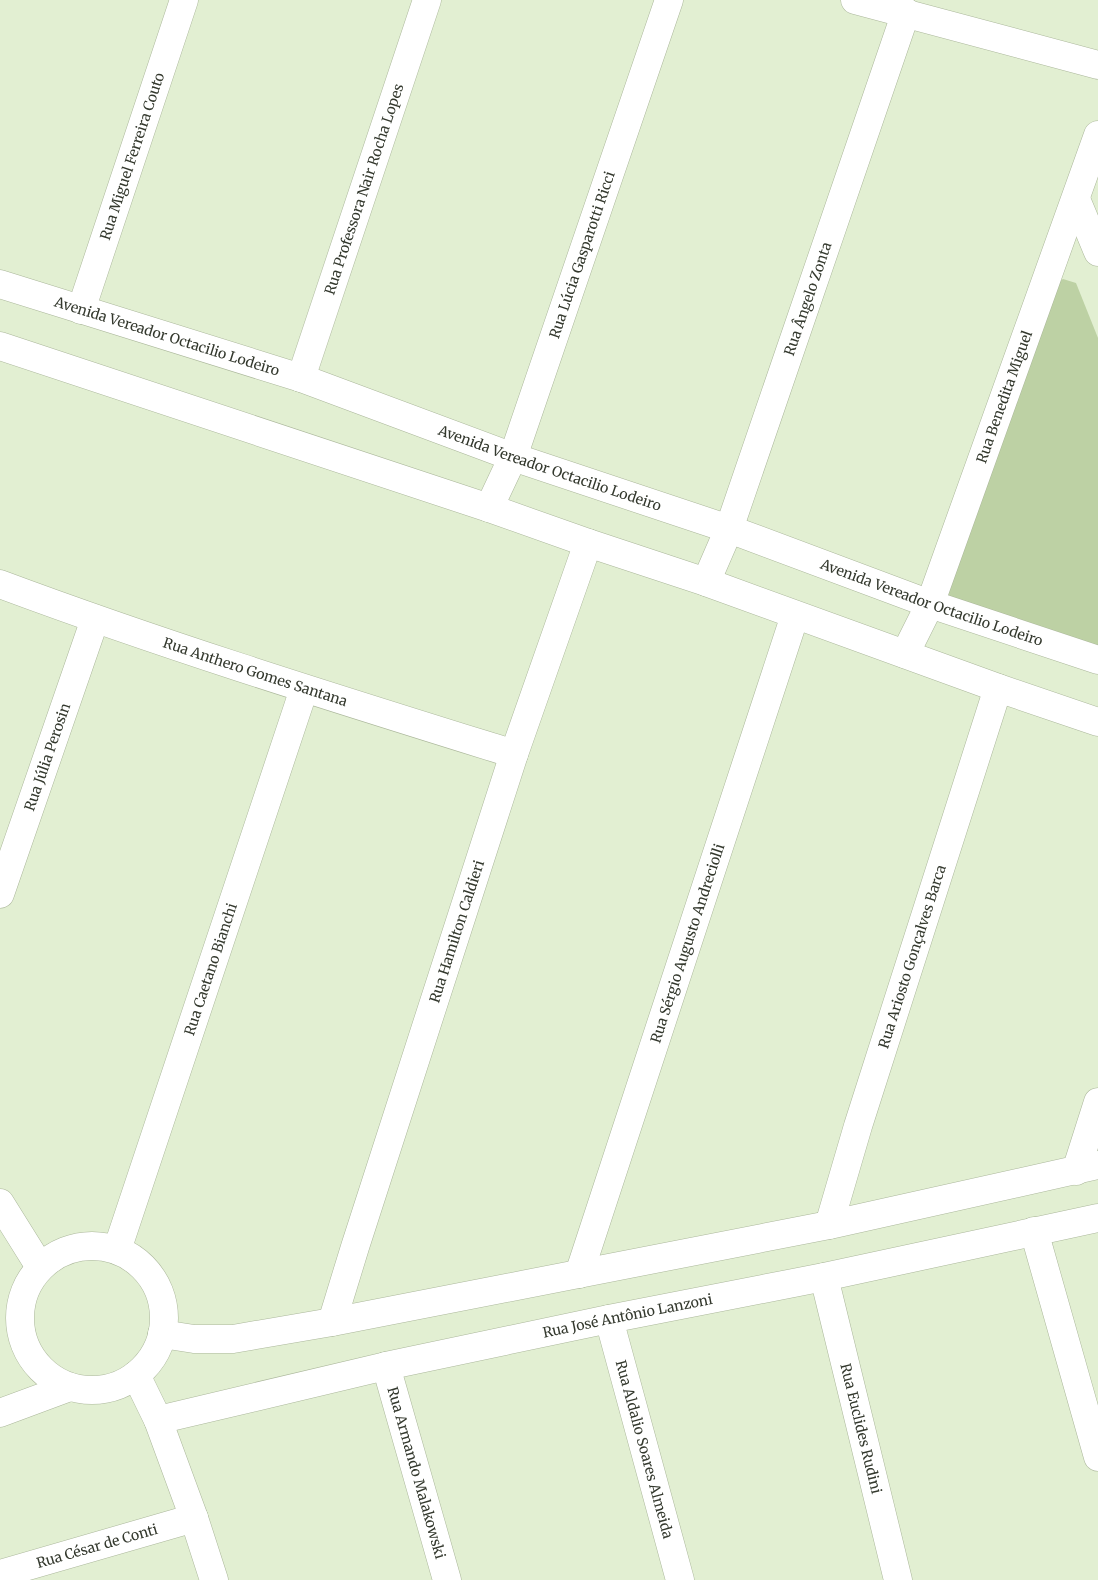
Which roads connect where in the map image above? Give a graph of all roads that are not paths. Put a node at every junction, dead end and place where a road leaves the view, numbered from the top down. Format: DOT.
graph roads {
  1 [pos="184,0"];
  2 [pos="427,0"];
  3 [pos="669,0"];
  4 [pos="855,0"];
  5 [pos="906,12"];
  6 [pos="1098,65"];
  7 [pos="1098,135"];
  8 [pos="1076,199"];
  9 [pos="1098,252"];
  10 [pos="0,284"];
  11 [pos="81,310"];
  12 [pos="0,346"];
  13 [pos="301,378"];
  14 [pos="513,457"];
  15 [pos="489,508"];
  16 [pos="729,530"];
  17 [pos="588,543"];
  18 [pos="706,582"];
  19 [pos="0,584"];
  20 [pos="930,604"];
  21 [pos="796,615"];
  22 [pos="95,619"];
  23 [pos="905,654"];
  24 [pos="1098,660"];
  25 [pos="998,688"];
  26 [pos="304,689"];
  27 [pos="1098,722"];
  28 [pos="514,754"];
  29 [pos="0,894"];
  30 [pos="1098,1102"];
  31 [pos="1087,1168"];
  32 [pos="0,1203"];
  33 [pos="1098,1218"];
  34 [pos="829,1225"];
  35 [pos="1034,1232"];
  36 [pos="117,1250"];
  37 [pos="40,1267"];
  38 [pos="579,1274"];
  39 [pos="824,1276"];
  40 [pos="608,1319"];
  41 [pos="332,1322"];
  42 [pos="162,1334"];
  43 [pos="386,1366"];
  44 [pos="136,1375"];
  45 [pos="70,1387"];
  46 [pos="0,1413"];
  47 [pos="158,1420"];
  48 [pos="1098,1457"];
  49 [pos="194,1518"];
  50 [pos="0,1574"];
  51 [pos="214,1580"];
  52 [pos="447,1580"];
  53 [pos="680,1580"];
  54 [pos="898,1580"];
  1 -- 11 [label="street, Rua Miguel Ferreira Couto"];
  2 -- 13 [label="street, Rua Professora Nair Rocha Lopes"];
  3 -- 14 [label="street, Rua Lúcia Gasparotti Ricci"];
  4 -- 5 [label="street"];
  5 -- 6 [label="street"];
  5 -- 16 [label="street, Rua Ângelo Zonta"];
  7 -- 8 [label="street, Rua Benedita Miguel"];
  8 -- 9 [label="street"];
  8 -- 20 [label="street, Rua Benedita Miguel"];
  10 -- 11 [label="street, Avenida Vereador Octacilio Lodeiro"];
  11 -- 13 [label="street, Avenida Vereador Octacilio Lodeiro"];
  12 -- 15 [label="street"];
  13 -- 14 [label="street, Avenida Vereador Octacilio Lodeiro"];
  14 -- 15 [label="street, Rua Lúcia Gasparotti Ricci"];
  14 -- 16 [label="street, Avenida Vereador Octacilio Lodeiro"];
  15 -- 17 [label="street"];
  16 -- 18 [label="street, Rua Ângelo Zonta"];
  16 -- 20 [label="street, Avenida Vereador Octacilio Lodeiro"];
  17 -- 18 [label="street"];
  17 -- 28 [label="street, Rua Hamilton Caldieri"];
  18 -- 21 [label="street"];
  19 -- 22 [label="street, Rua Anthero Gomes Santana"];
  20 -- 23 [label="street, Rua Benedita Miguel"];
  20 -- 24 [label="street, Avenida Vereador Octacilio Lodeiro"];
  21 -- 23 [label="street"];
  21 -- 38 [label="street, Rua Sérgio Augusto Andreciolli"];
  22 -- 26 [label="street, Rua Anthero Gomes Santana"];
  22 -- 29 [label="street, Rua Júlia Perosin"];
  23 -- 25 [label="street"];
  25 -- 27 [label="street"];
  25 -- 34 [label="street, Rua Ariosto Gonçalves Barca"];
  26 -- 28 [label="street, Rua Anthero Gomes Santana"];
  26 -- 36 [label="street, Rua Caetano Bianchi"];
  28 -- 41 [label="street, Rua Hamilton Caldieri"];
  30 -- 31 [label="street"];
  31 -- 34 [label="street"];
  32 -- 37 [label="street"];
  33 -- 35 [label="street, Rua José Antônio Lanzoni"];
  34 -- 38 [label="street"];
  35 -- 39 [label="street, Rua José Antônio Lanzoni"];
  35 -- 48 [label="street"];
  36 -- 37 [label="street"];
  36 -- 42 [label="street"];
  37 -- 45 [label="street"];
  38 -- 41 [label="street"];
  39 -- 40 [label="street, Rua José Antônio Lanzoni"];
  39 -- 54 [label="street, Rua Euclides Rudini"];
  40 -- 43 [label="street, Rua José Antônio Lanzoni"];
  40 -- 53 [label="street, Rua Aldalio Soares Almeida"];
  41 -- 42 [label="street"];
  42 -- 44 [label="street"];
  43 -- 47 [label="street, Rua José Antônio Lanzoni"];
  43 -- 52 [label="street, Rua Armando Malakowski"];
  44 -- 45 [label="street"];
  44 -- 47 [label="street"];
  45 -- 46 [label="street"];
  47 -- 49 [label="street"];
  49 -- 50 [label="street, Rua César de Conti"];
  49 -- 51 [label="street"];
}
